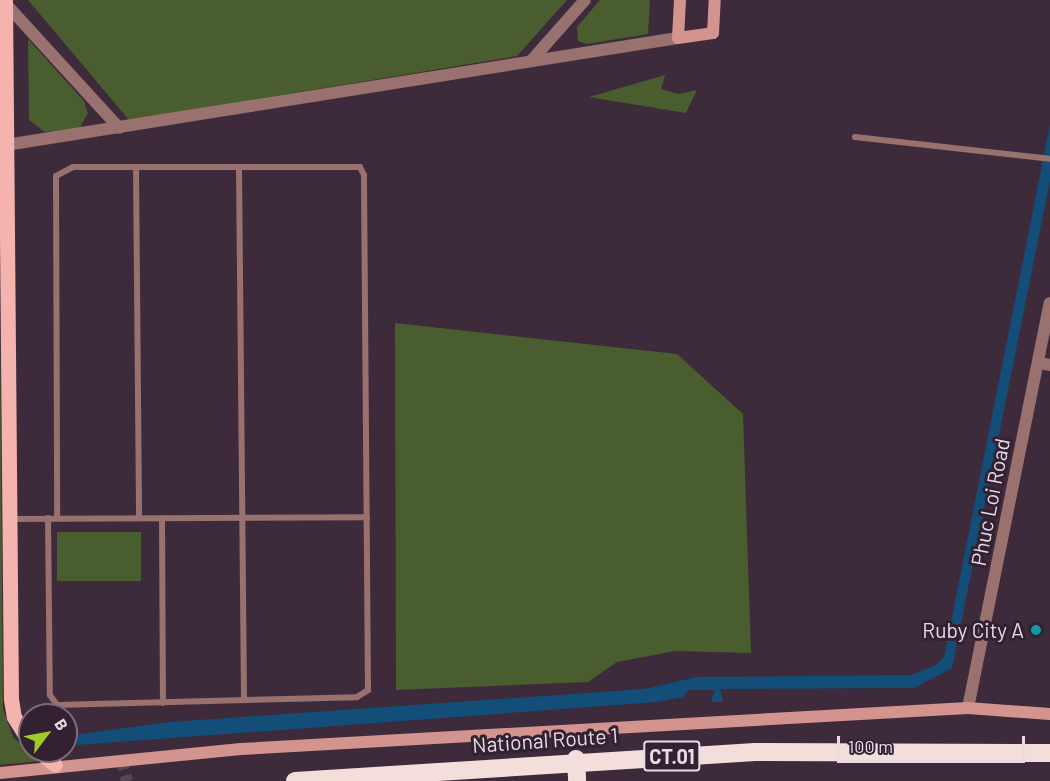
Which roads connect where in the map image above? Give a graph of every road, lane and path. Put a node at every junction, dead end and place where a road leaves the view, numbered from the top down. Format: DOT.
graph roads {
  1 [pos="585,0"];
  2 [pos="681,0"];
  3 [pos="715,0"];
  4 [pos="5,2"];
  5 [pos="678,38"];
  6 [pos="531,61"];
  7 [pos="119,128"];
  8 [pos="855,136"];
  9 [pos="3,145"];
  10 [pos="1050,159"];
  11 [pos="238,166"];
  12 [pos="136,167"];
  13 [pos="1050,303"];
  14 [pos="1044,364"];
  15 [pos="368,517"];
  16 [pos="48,518"];
  17 [pos="57,518"];
  18 [pos="140,518"];
  19 [pos="162,518"];
  20 [pos="242,518"];
  21 [pos="10,519"];
  22 [pos="244,697"];
  23 [pos="163,703"];
  24 [pos="968,708"];
  25 [pos="1050,714"];
  26 [pos="18,724"];
  27 [pos="1050,753"];
  28 [pos="576,759"];
  29 [pos="53,763"];
  30 [pos="55,765"];
  31 [pos="0,773"];
  32 [pos="295,781"];
  33 [pos="578,781"];
  1 -- 6 [label="street"];
  2 -- 5 [label="main road"];
  3 -- 5 [label="main road"];
  4 -- 7 [label="street"];
  4 -- 9 [label="main road"];
  5 -- 6 [label="street"];
  6 -- 7 [label="street"];
  7 -- 9 [label="street"];
  8 -- 10 [label="lane"];
  9 -- 21 [label="main road"];
  11 -- 12 [label="lane"];
  11 -- 15 [label="lane"];
  11 -- 20 [label="lane"];
  12 -- 17 [label="lane"];
  12 -- 18 [label="lane"];
  13 -- 14 [label="street, Phuc Loi Road"];
  14 -- 24 [label="street, Phuc Loi Road"];
  15 -- 20 [label="lane"];
  15 -- 22 [label="lane"];
  16 -- 17 [label="lane"];
  16 -- 21 [label="lane"];
  16 -- 23 [label="lane"];
  17 -- 18 [label="lane"];
  18 -- 19 [label="lane"];
  19 -- 20 [label="lane"];
  19 -- 23 [label="lane"];
  20 -- 22 [label="lane"];
  21 -- 26 [label="main road"];
  22 -- 23 [label="lane"];
  24 -- 25 [label="main road"];
  24 -- 30 [label="main road"];
  27 -- 28 [label="highway, National Route 1 / CT.01"];
  28 -- 32 [label="highway, National Route 1 / CT.01"];
  28 -- 33 [label="highway"];
  29 -- 30 [label="main road"];
  30 -- 31 [label="main road"];
}
